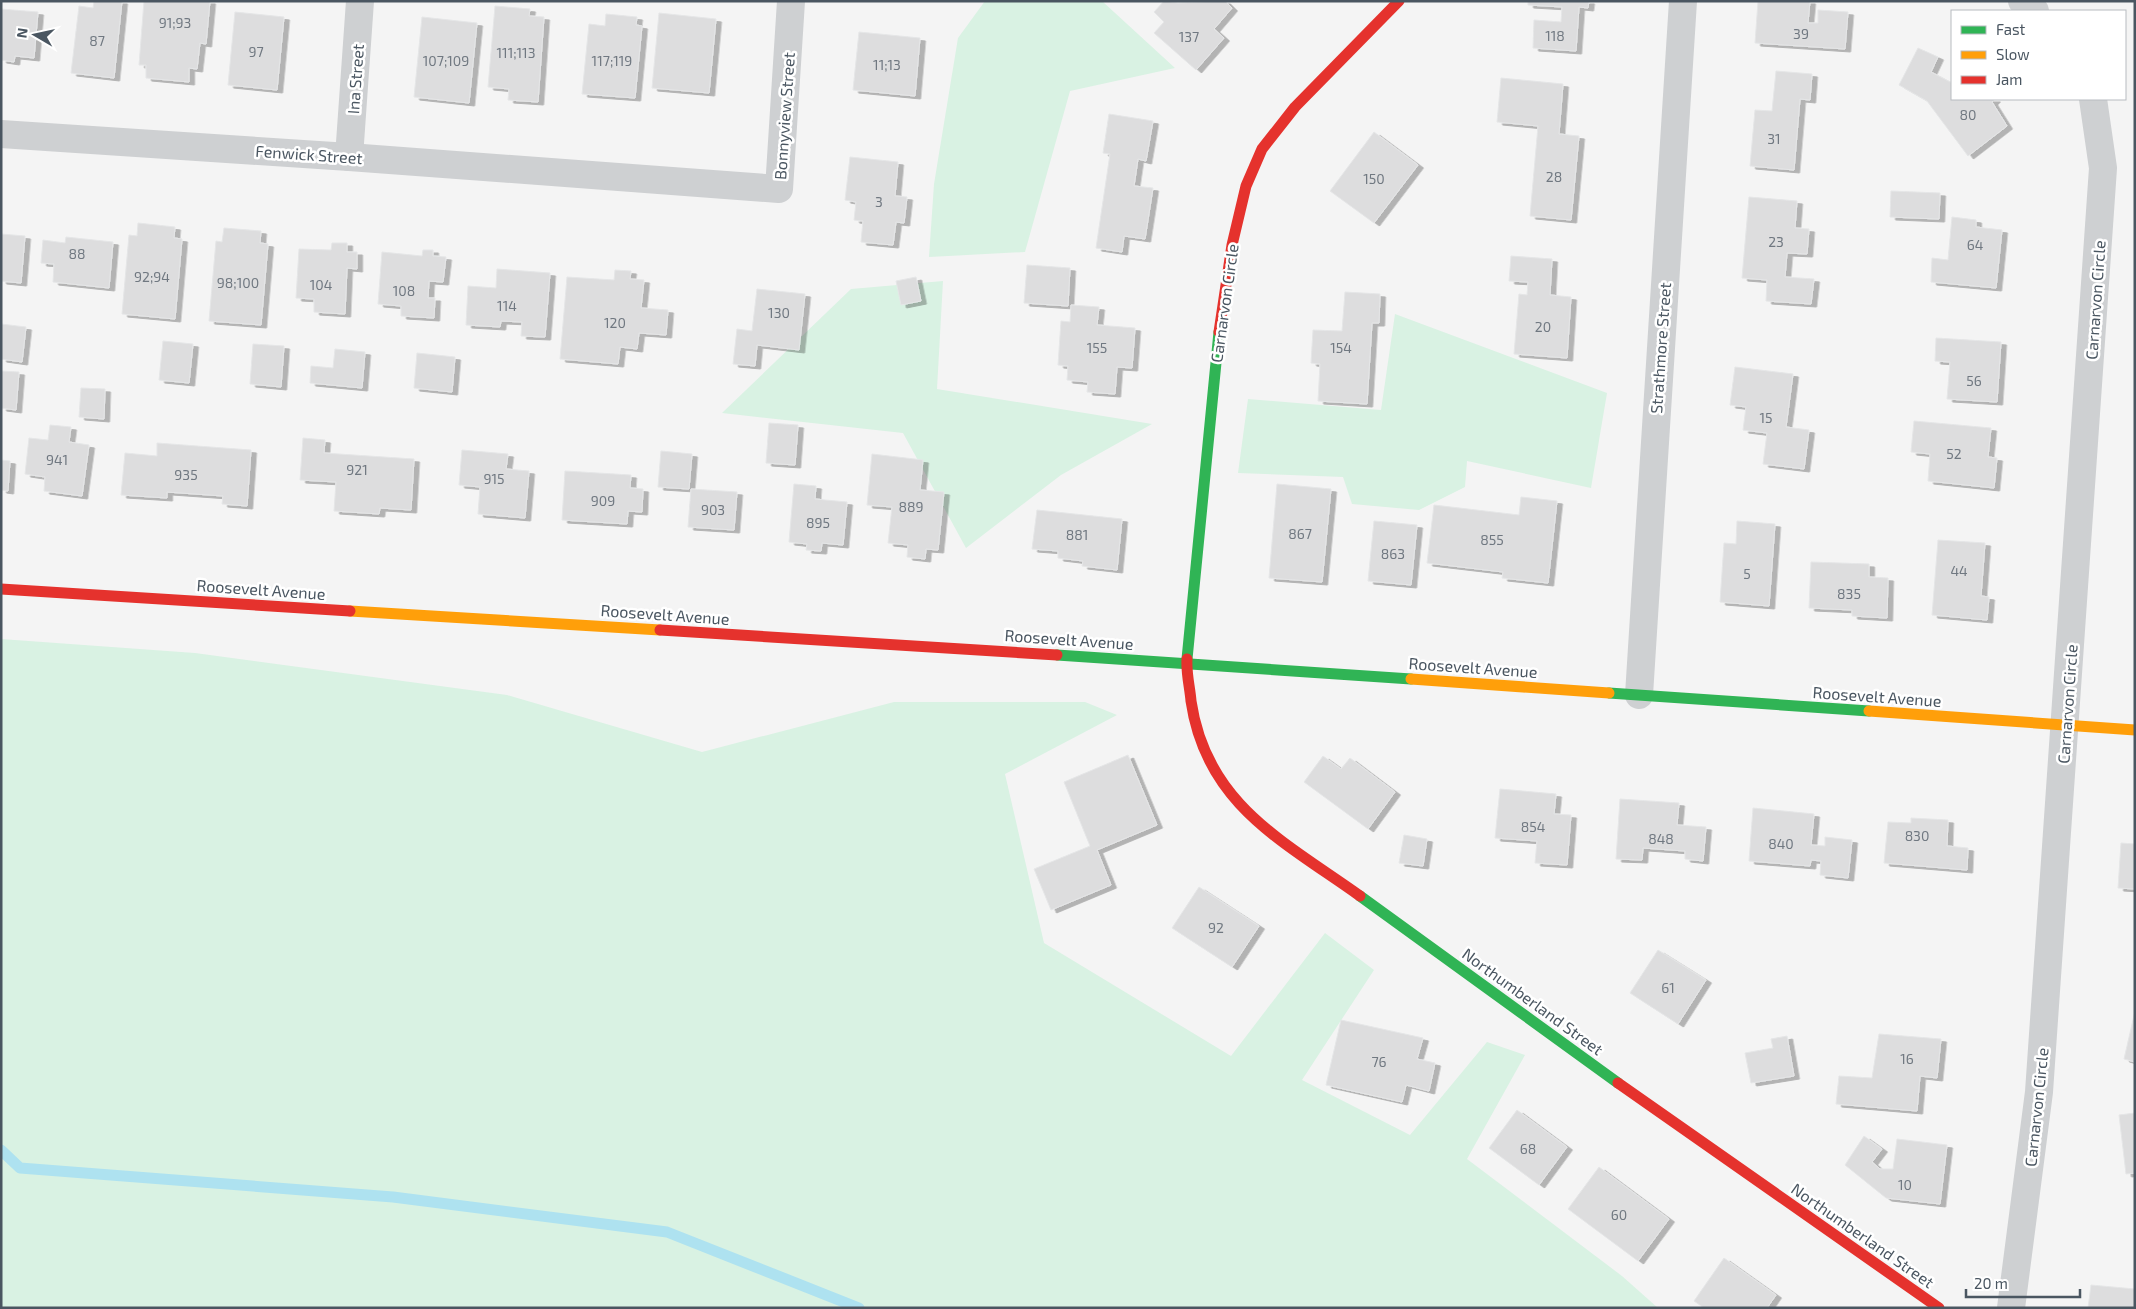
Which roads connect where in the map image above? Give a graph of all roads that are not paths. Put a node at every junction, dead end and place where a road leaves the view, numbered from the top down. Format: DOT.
graph roads {
  1 [pos="360,1"];
  2 [pos="791,1"];
  3 [pos="1399,1"];
  4 [pos="1683,1"];
  5 [pos="2022,1"];
  6 [pos="2035,10"];
  7 [pos="2093,100"];
  8 [pos="1,134"];
  9 [pos="349,157"];
  10 [pos="617,177"];
  11 [pos="1,589"];
  12 [pos="1187,663"];
  13 [pos="1639,695"];
  14 [pos="2066,725"];
  15 [pos="2135,730"];
  16 [pos="1939,1308"];
  17 [pos="2011,1308"];
  1 -- 9 [label="street, Ina Street"];
  2 -- 10 [label="street, Bonnyview Street"];
  3 -- 12 [label="main road, Carnarvon Circle"];
  4 -- 13 [label="street, Strathmore Street"];
  5 -- 6 [label="street"];
  7 -- 14 [label="street, Carnarvon Circle"];
  8 -- 9 [label="street, Fenwick Street"];
  9 -- 10 [label="street, Fenwick Street"];
  11 -- 12 [label="main road, Roosevelt Avenue"];
  12 -- 13 [label="main road, Roosevelt Avenue"];
  12 -- 16 [label="main road, Northumberland Street"];
  13 -- 14 [label="main road, Roosevelt Avenue"];
  14 -- 15 [label="main road, Roosevelt Avenue"];
  14 -- 17 [label="street, Carnarvon Circle"];
}
